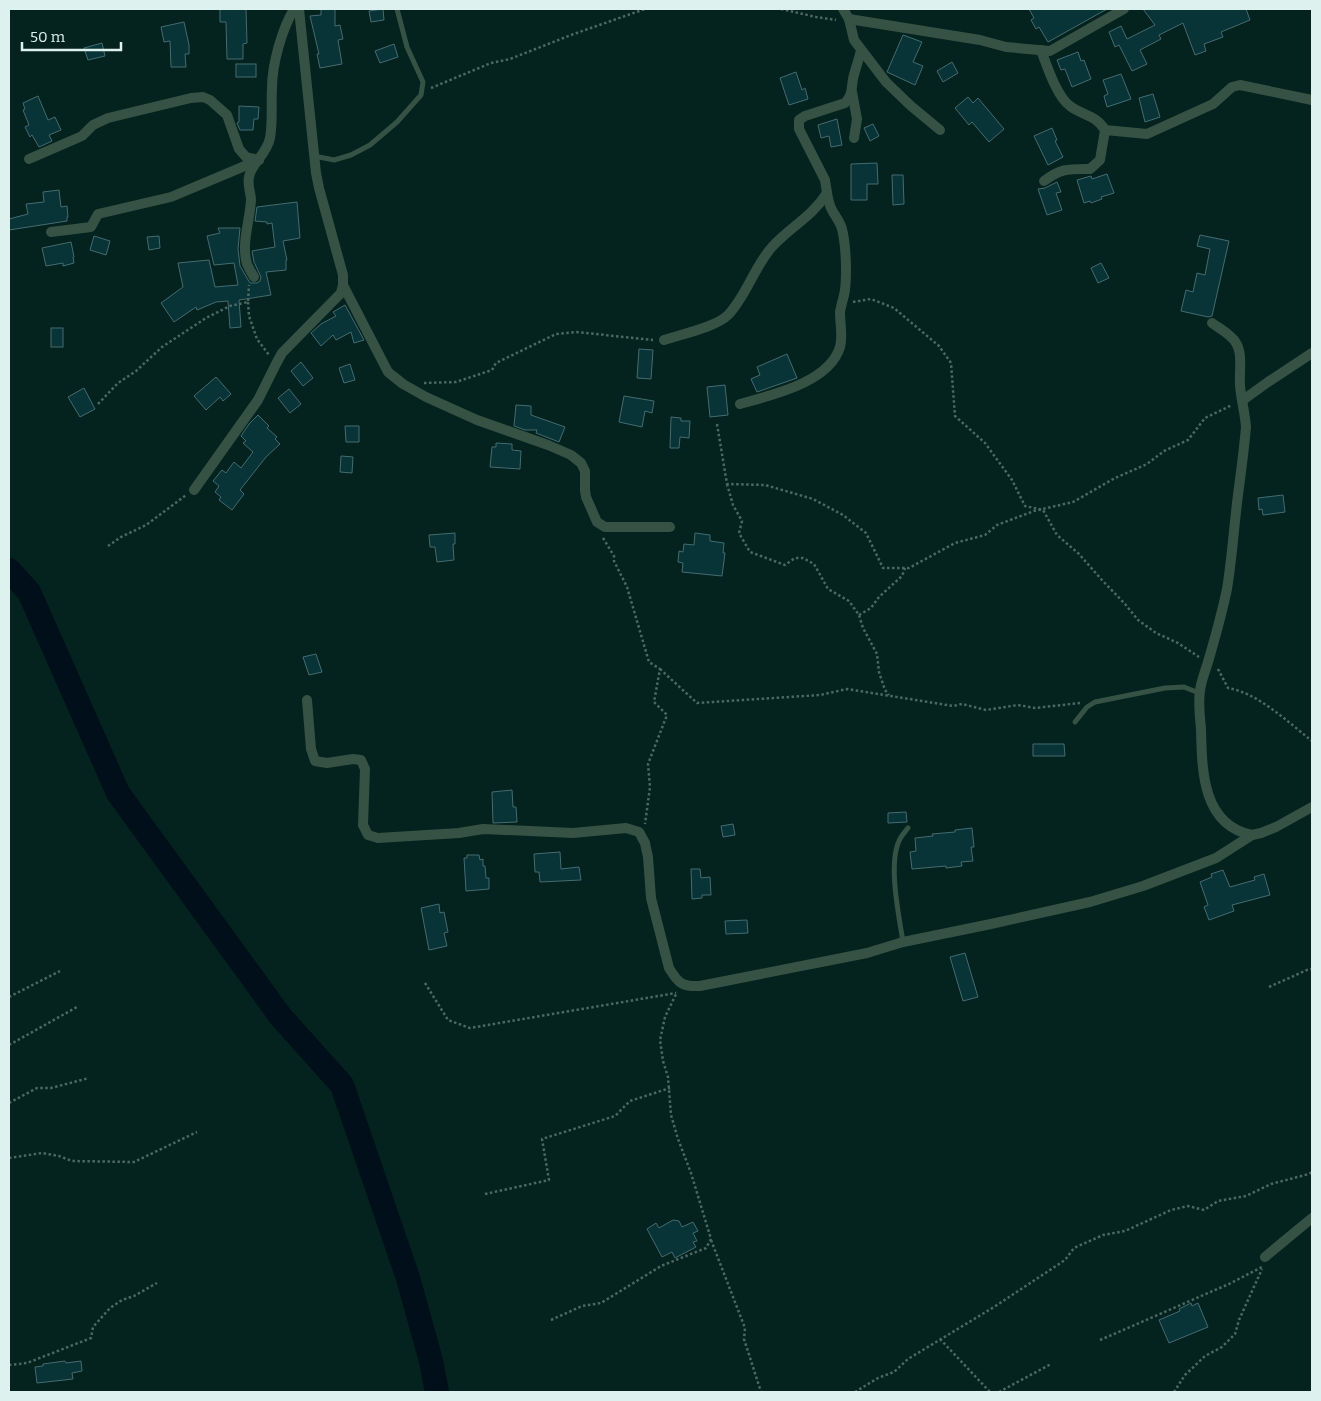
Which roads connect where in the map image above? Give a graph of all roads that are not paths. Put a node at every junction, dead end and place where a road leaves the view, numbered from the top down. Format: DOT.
graph roads {
  1 [pos="294,9"];
  2 [pos="299,9"];
  3 [pos="397,9"];
  4 [pos="843,9"];
  5 [pos="1124,9"];
  6 [pos="849,19"];
  7 [pos="861,50"];
  8 [pos="1041,50"];
  9 [pos="852,92"];
  10 [pos="1312,100"];
  11 [pos="940,130"];
  12 [pos="1106,130"];
  13 [pos="854,138"];
  14 [pos="314,156"];
  15 [pos="29,159"];
  16 [pos="259,160"];
  17 [pos="1044,181"];
  18 [pos="827,194"];
  19 [pos="51,232"];
  20 [pos="254,277"];
  21 [pos="343,284"];
  22 [pos="1212,324"];
  23 [pos="664,340"];
  24 [pos="1312,353"];
  25 [pos="1243,400"];
  26 [pos="740,404"];
  27 [pos="194,490"];
  28 [pos="670,527"];
  29 [pos="1199,693"];
  30 [pos="307,700"];
  31 [pos="1075,722"];
  32 [pos="1312,807"];
  33 [pos="908,828"];
  34 [pos="1252,835"];
  35 [pos="903,942"];
  36 [pos="1312,1218"];
  37 [pos="1266,1257"];
  1 -- 16 [label="street"];
  2 -- 14 [label="street"];
  3 -- 14 [label="lane"];
  4 -- 6 [label="street"];
  5 -- 8 [label="street"];
  6 -- 7 [label="street"];
  6 -- 8 [label="street"];
  7 -- 9 [label="street"];
  7 -- 11 [label="street"];
  8 -- 12 [label="street"];
  9 -- 13 [label="street"];
  9 -- 18 [label="street"];
  10 -- 12 [label="street"];
  12 -- 17 [label="street"];
  14 -- 21 [label="street"];
  15 -- 16 [label="street"];
  16 -- 19 [label="street"];
  16 -- 20 [label="street"];
  18 -- 23 [label="street"];
  18 -- 26 [label="street"];
  21 -- 27 [label="street"];
  21 -- 28 [label="street"];
  22 -- 25 [label="street"];
  24 -- 25 [label="street"];
  25 -- 29 [label="street"];
  29 -- 31 [label="lane"];
  29 -- 34 [label="street"];
  30 -- 35 [label="street"];
  32 -- 34 [label="street"];
  33 -- 35 [label="lane"];
  34 -- 35 [label="street"];
  36 -- 37 [label="street"];
}
